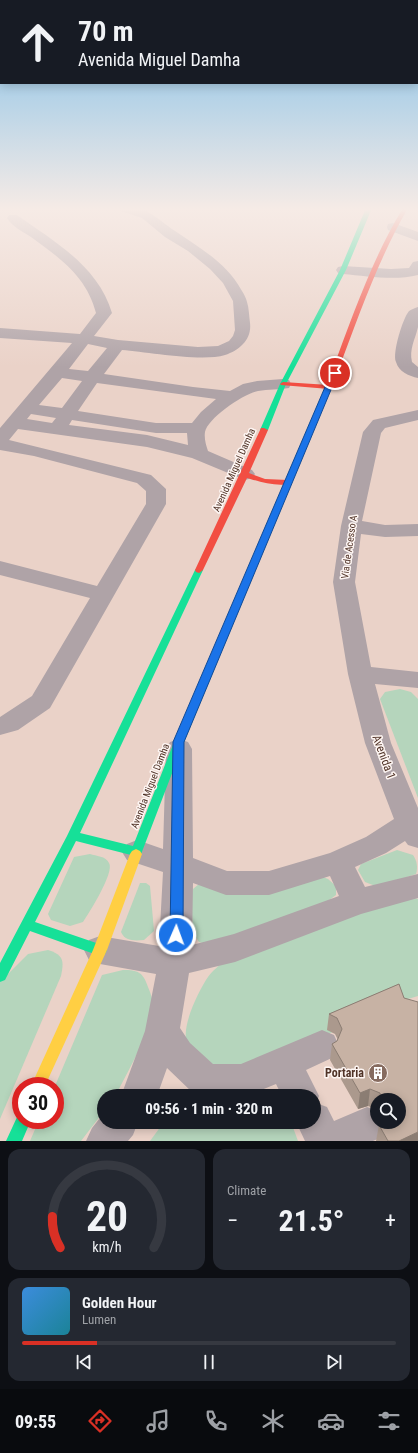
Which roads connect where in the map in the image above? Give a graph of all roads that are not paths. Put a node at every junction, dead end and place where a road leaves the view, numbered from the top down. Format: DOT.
graph roads {
  1 [pos="69,261"];
  2 [pos="209,261"];
  3 [pos="347,261"];
  4 [pos="378,261"];
  5 [pos="417,269"];
  6 [pos="343,270"];
  7 [pos="373,273"];
  8 [pos="418,312"];
  9 [pos="0,333"];
  10 [pos="85,339"];
  11 [pos="118,345"];
  12 [pos="418,373"];
  13 [pos="52,379"];
  14 [pos="88,384"];
  15 [pos="283,384"];
  16 [pos="329,388"];
  17 [pos="233,396"];
  18 [pos="27,408"];
  19 [pos="217,408"];
  20 [pos="418,415"];
  21 [pos="62,422"];
  22 [pos="13,424"];
  23 [pos="198,428"];
  24 [pos="151,434"];
  25 [pos="0,439"];
  26 [pos="0,444"];
  27 [pos="35,451"];
  28 [pos="199,454"];
  29 [pos="245,474"];
  30 [pos="288,482"];
  31 [pos="351,526"];
  32 [pos="418,530"];
  33 [pos="0,568"];
  34 [pos="102,595"];
  35 [pos="360,674"];
  36 [pos="418,680"];
  37 [pos="0,726"];
  38 [pos="179,742"];
  39 [pos="416,827"];
  40 [pos="73,836"];
  41 [pos="137,852"];
  42 [pos="338,862"];
  43 [pos="178,864"];
  44 [pos="418,886"];
  45 [pos="357,902"];
  46 [pos="27,926"];
  47 [pos="100,950"];
  48 [pos="175,963"];
  49 [pos="0,976"];
  50 [pos="162,1031"];
  51 [pos="322,1046"];
  52 [pos="284,1064"];
  53 [pos="42,1077"];
  54 [pos="141,1089"];
  55 [pos="298,1089"];
  56 [pos="367,1125"];
  57 [pos="19,1129"];
  58 [pos="114,1129"];
  59 [pos="319,1129"];
  60 [pos="14,1141"];
  61 [pos="105,1141"];
  62 [pos="325,1141"];
  63 [pos="332,1141"];
  1 -- 10 [label="street"];
  2 -- 11 [label="street"];
  3 -- 6 [label="street, Avenida Miguel Damha"];
  4 -- 7 [label="street, Avenida Miguel Damha"];
  5 -- 7 [label="street"];
  6 -- 7 [label="street"];
  6 -- 15 [label="street, Avenida Miguel Damha"];
  7 -- 16 [label="street, Avenida Miguel Damha"];
  8 -- 12 [label="street"];
  9 -- 10 [label="street"];
  10 -- 11 [label="street"];
  10 -- 13 [label="street"];
  11 -- 14 [label="street"];
  13 -- 14 [label="street"];
  13 -- 18 [label="street"];
  14 -- 17 [label="street"];
  14 -- 19 [label="street"];
  14 -- 21 [label="street"];
  15 -- 16 [label="street"];
  15 -- 17 [label="street"];
  15 -- 29 [label="street, Avenida Miguel Damha"];
  16 -- 30 [label="street, Avenida Miguel Damha"];
  17 -- 19 [label="street"];
  18 -- 21 [label="street"];
  18 -- 22 [label="street"];
  19 -- 23 [label="street"];
  20 -- 31 [label="street, Via de Acesso A"];
  21 -- 22 [label="street"];
  21 -- 24 [label="street"];
  21 -- 27 [label="street"];
  22 -- 25 [label="street"];
  23 -- 24 [label="street"];
  23 -- 28 [label="street"];
  24 -- 28 [label="street"];
  26 -- 27 [label="street"];
  27 -- 34 [label="street"];
  28 -- 29 [label="street"];
  29 -- 30 [label="street"];
  29 -- 40 [label="street, Avenida Miguel Damha"];
  30 -- 38 [label="street, Avenida Miguel Damha"];
  31 -- 32 [label="street"];
  31 -- 35 [label="street, Via de Acesso A"];
  33 -- 34 [label="street"];
  34 -- 37 [label="street"];
  35 -- 36 [label="street"];
  35 -- 39 [label="street, Avenida 1"];
  38 -- 41 [label="street, Avenida Miguel Damha"];
  38 -- 43 [label="street"];
  39 -- 42 [label="street"];
  40 -- 41 [label="street"];
  40 -- 46 [label="street, Avenida Miguel Damha"];
  41 -- 43 [label="street"];
  41 -- 47 [label="street, Avenida Miguel Damha"];
  42 -- 43 [label="street"];
  42 -- 45 [label="street"];
  43 -- 48 [label="street"];
  44 -- 45 [label="street"];
  45 -- 48 [label="street"];
  46 -- 47 [label="street"];
  46 -- 49 [label="street, Avenida Miguel Damha"];
  47 -- 48 [label="street"];
  47 -- 53 [label="street, Avenida Miguel Damha"];
  48 -- 50 [label="street"];
  50 -- 52 [label="street"];
  50 -- 54 [label="street"];
  51 -- 52 [label="street"];
  52 -- 55 [label="street"];
  56 -- 63 [label="street"];
  57 -- 60 [label="street"];
  58 -- 61 [label="street"];
  59 -- 62 [label="street"];
}
